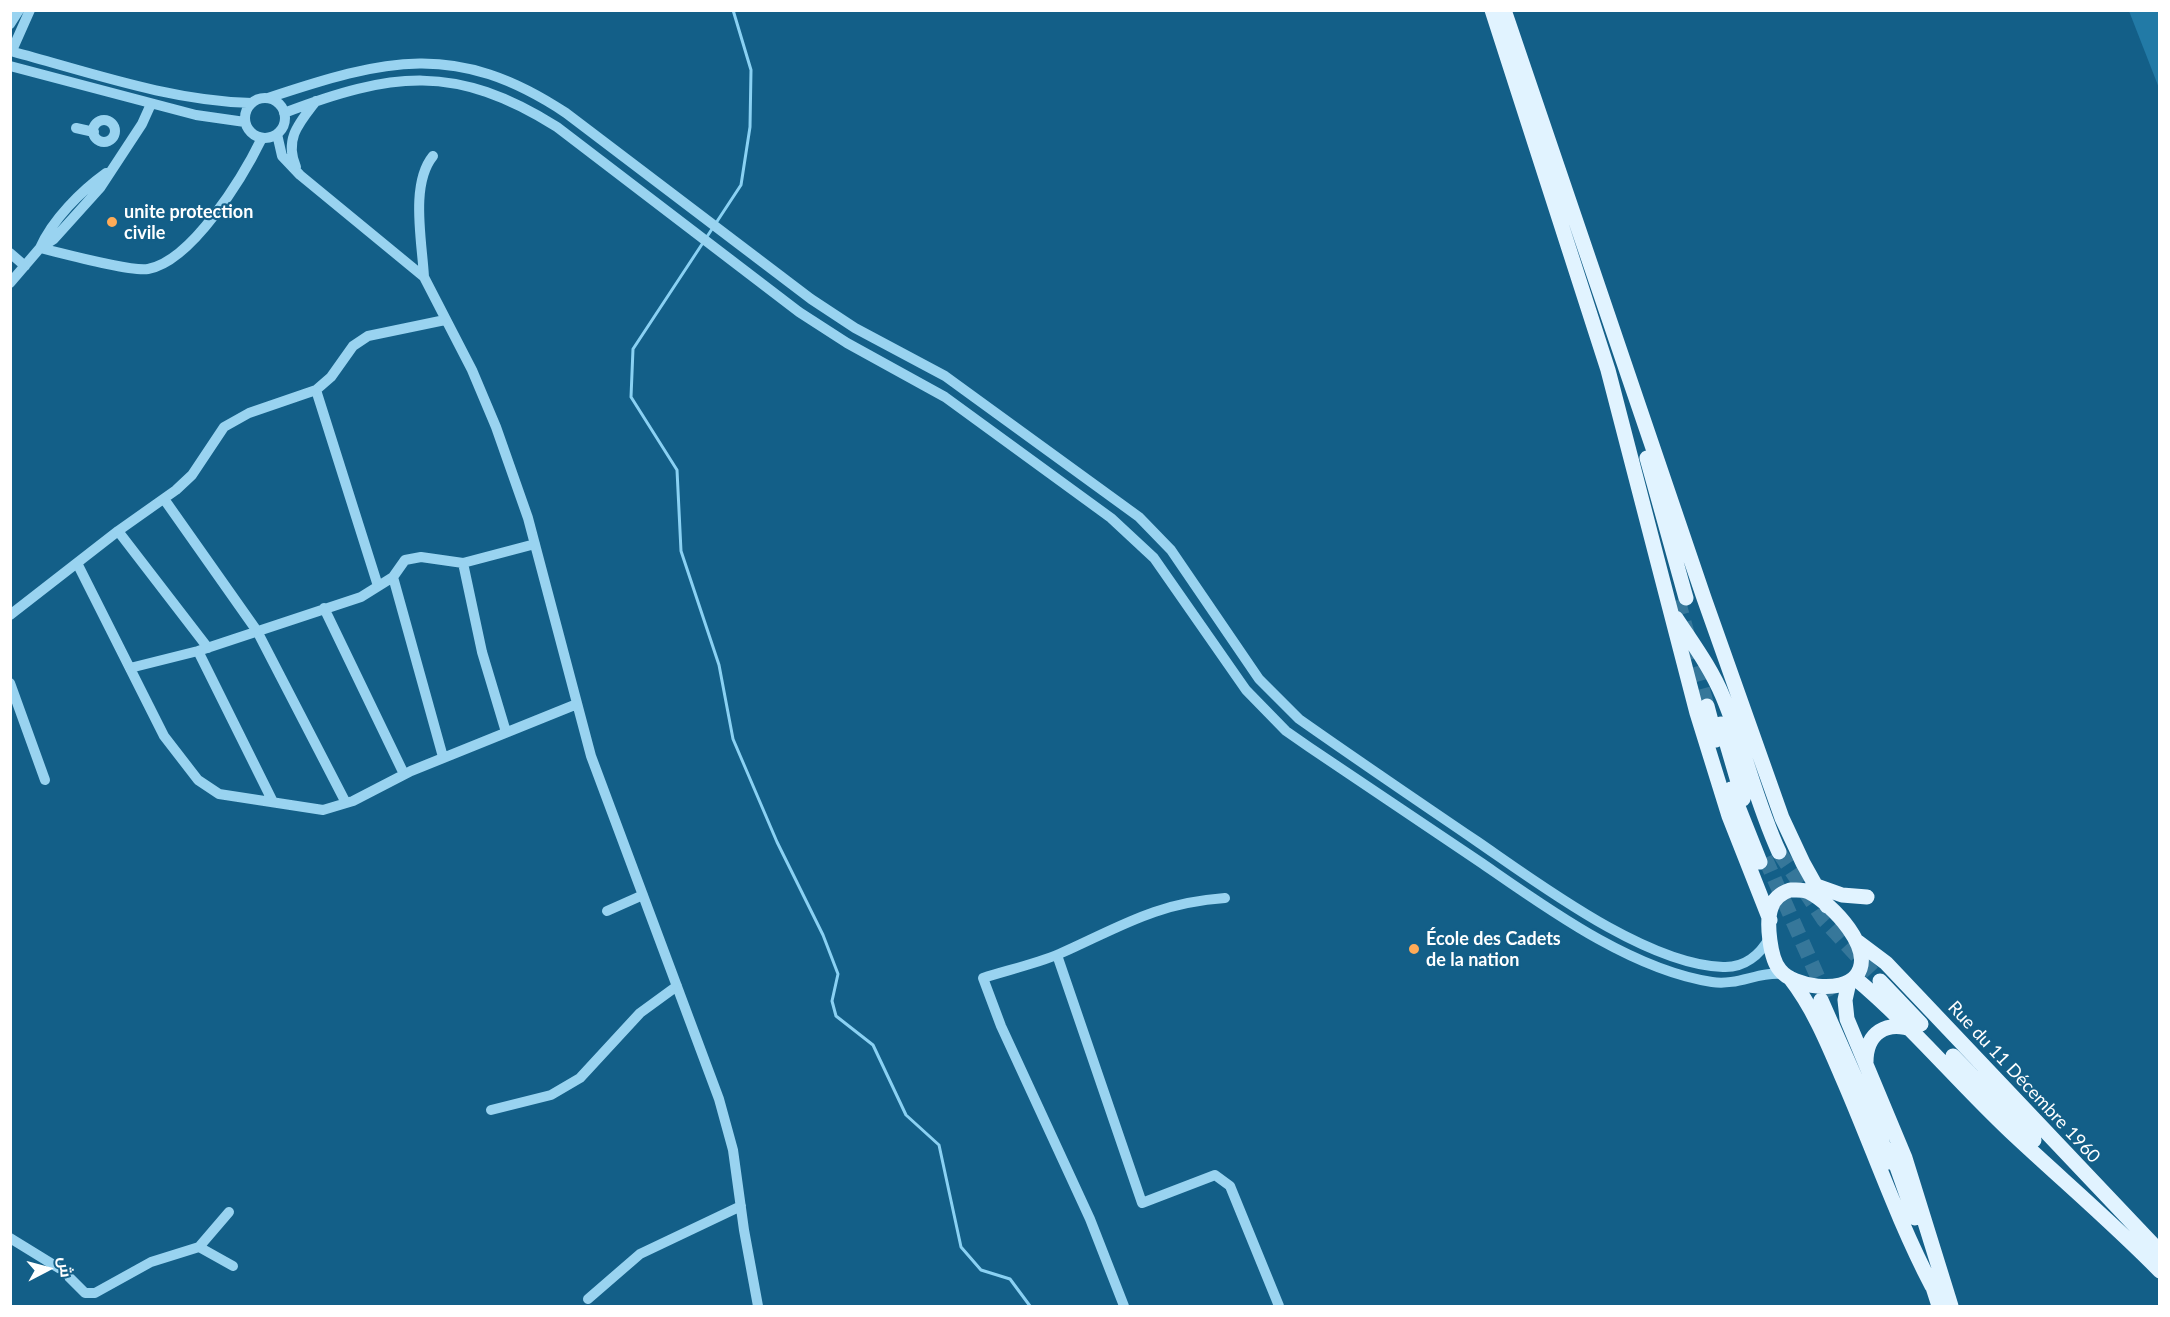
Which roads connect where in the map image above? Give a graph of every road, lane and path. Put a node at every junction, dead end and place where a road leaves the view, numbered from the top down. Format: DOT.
graph roads {
  1 [pos="19,10"];
  2 [pos="30,10"];
  3 [pos="1492,10"];
  4 [pos="1504,10"];
  5 [pos="10,24"];
  6 [pos="12,53"];
  7 [pos="268,98"];
  8 [pos="317,101"];
  9 [pos="252,103"];
  10 [pos="151,104"];
  11 [pos="284,113"];
  12 [pos="245,122"];
  13 [pos="76,128"];
  14 [pos="277,134"];
  15 [pos="135,135"];
  16 [pos="262,138"];
  17 [pos="433,156"];
  18 [pos="300,175"];
  19 [pos="40,248"];
  20 [pos="10,253"];
  21 [pos="25,266"];
  22 [pos="424,277"];
  23 [pos="10,283"];
  24 [pos="443,315"];
  25 [pos="1623,357"];
  26 [pos="316,390"];
  27 [pos="164,499"];
  28 [pos="118,531"];
  29 [pos="535,544"];
  30 [pos="77,563"];
  31 [pos="463,563"];
  32 [pos="393,577"];
  33 [pos="378,586"];
  34 [pos="1704,598"];
  35 [pos="1677,600"];
  36 [pos="324,608"];
  37 [pos="10,615"];
  38 [pos="257,631"];
  39 [pos="203,649"];
  40 [pos="130,668"];
  41 [pos="10,683"];
  42 [pos="576,704"];
  43 [pos="1711,704"];
  44 [pos="506,732"];
  45 [pos="443,758"];
  46 [pos="404,774"];
  47 [pos="45,780"];
  48 [pos="273,802"];
  49 [pos="346,803"];
  50 [pos="1772,855"];
  51 [pos="1814,885"];
  52 [pos="644,895"];
  53 [pos="1867,897"];
  54 [pos="1225,898"];
  55 [pos="1827,906"];
  56 [pos="607,911"];
  57 [pos="1770,920"];
  58 [pos="1770,937"];
  59 [pos="1858,942"];
  60 [pos="1057,955"];
  61 [pos="1884,973"];
  62 [pos="1786,976"];
  63 [pos="1856,981"];
  64 [pos="677,986"];
  65 [pos="1824,999"];
  66 [pos="1914,1030"];
  67 [pos="1866,1065"];
  68 [pos="491,1110"];
  69 [pos="2077,1192"];
  70 [pos="741,1206"];
  71 [pos="229,1212"];
  72 [pos="10,1238"];
  73 [pos="199,1247"];
  74 [pos="2160,1252"];
  75 [pos="233,1266"];
  76 [pos="2160,1271"];
  77 [pos="1936,1279"];
  78 [pos="588,1299"];
  79 [pos="758,1306"];
  80 [pos="1124,1306"];
  81 [pos="1279,1306"];
  82 [pos="1939,1306"];
  83 [pos="1951,1306"];
  1 -- 5 [label="street"];
  2 -- 6 [label="street"];
  3 -- 35 [label="main road"];
  4 -- 25 [label="main road"];
  6 -- 9 [label="street"];
  6 -- 10 [label="street"];
  7 -- 9 [label="street"];
  7 -- 11 [label="street"];
  7 -- 58 [label="street"];
  8 -- 11 [label="street"];
  8 -- 18 [label="street"];
  8 -- 62 [label="street"];
  9 -- 12 [label="street"];
  10 -- 12 [label="street"];
  10 -- 15 [label="street"];
  11 -- 14 [label="street"];
  12 -- 16 [label="street"];
  13 -- 15 [label="street"];
  14 -- 16 [label="street"];
  14 -- 18 [label="street"];
  15 -- 19 [label="street"];
  16 -- 19 [label="street"];
  17 -- 22 [label="street"];
  18 -- 22 [label="street"];
  19 -- 21 [label="street"];
  20 -- 21 [label="street"];
  21 -- 23 [label="street"];
  22 -- 24 [label="street"];
  24 -- 26 [label="street"];
  24 -- 29 [label="street"];
  25 -- 34 [label="main road"];
  25 -- 35 [label="main road"];
  26 -- 27 [label="street"];
  26 -- 33 [label="street"];
  27 -- 28 [label="street"];
  27 -- 38 [label="street"];
  28 -- 30 [label="street"];
  28 -- 39 [label="street"];
  29 -- 31 [label="street"];
  29 -- 42 [label="street"];
  30 -- 37 [label="street"];
  30 -- 40 [label="street"];
  31 -- 32 [label="street"];
  31 -- 44 [label="street"];
  32 -- 33 [label="street"];
  32 -- 45 [label="street"];
  33 -- 36 [label="street"];
  34 -- 50 [label="main road"];
  34 -- 51 [label="main road"];
  35 -- 50 [label="main road"];
  35 -- 57 [label="main road"];
  36 -- 38 [label="street"];
  36 -- 46 [label="street"];
  38 -- 39 [label="street"];
  38 -- 49 [label="street"];
  39 -- 40 [label="street"];
  39 -- 48 [label="street"];
  40 -- 48 [label="street"];
  41 -- 47 [label="street"];
  42 -- 44 [label="street"];
  42 -- 52 [label="street"];
  43 -- 50 [label="main road"];
  44 -- 45 [label="street"];
  45 -- 46 [label="street"];
  46 -- 49 [label="street"];
  48 -- 49 [label="street"];
  51 -- 53 [label="main road"];
  51 -- 55 [label="main road"];
  52 -- 56 [label="street"];
  52 -- 64 [label="street"];
  54 -- 60 [label="street"];
  55 -- 57 [label="main road"];
  55 -- 59 [label="main road"];
  57 -- 58 [label="main road"];
  58 -- 62 [label="main road"];
  59 -- 61 [label="main road, Rue du 11 Décembre 1960"];
  59 -- 63 [label="main road"];
  60 -- 80 [label="street"];
  60 -- 81 [label="street"];
  61 -- 63 [label="main road"];
  61 -- 69 [label="main road"];
  61 -- 74 [label="main road, Rue du 11 Décembre 1960"];
  62 -- 63 [label="main road"];
  62 -- 77 [label="main road"];
  63 -- 66 [label="main road, Rue du 11 Décembre 1960"];
  63 -- 67 [label="main road"];
  64 -- 68 [label="street"];
  64 -- 70 [label="street"];
  65 -- 77 [label="main road"];
  66 -- 67 [label="main road"];
  66 -- 69 [label="main road, Rue du 11 Décembre 1960"];
  67 -- 77 [label="main road"];
  69 -- 76 [label="main road, Rue du 11 Décembre 1960"];
  70 -- 78 [label="street"];
  70 -- 79 [label="street"];
  71 -- 73 [label="street"];
  72 -- 73 [label="street"];
  73 -- 75 [label="street"];
  77 -- 82 [label="main road"];
  77 -- 83 [label="main road"];
}
